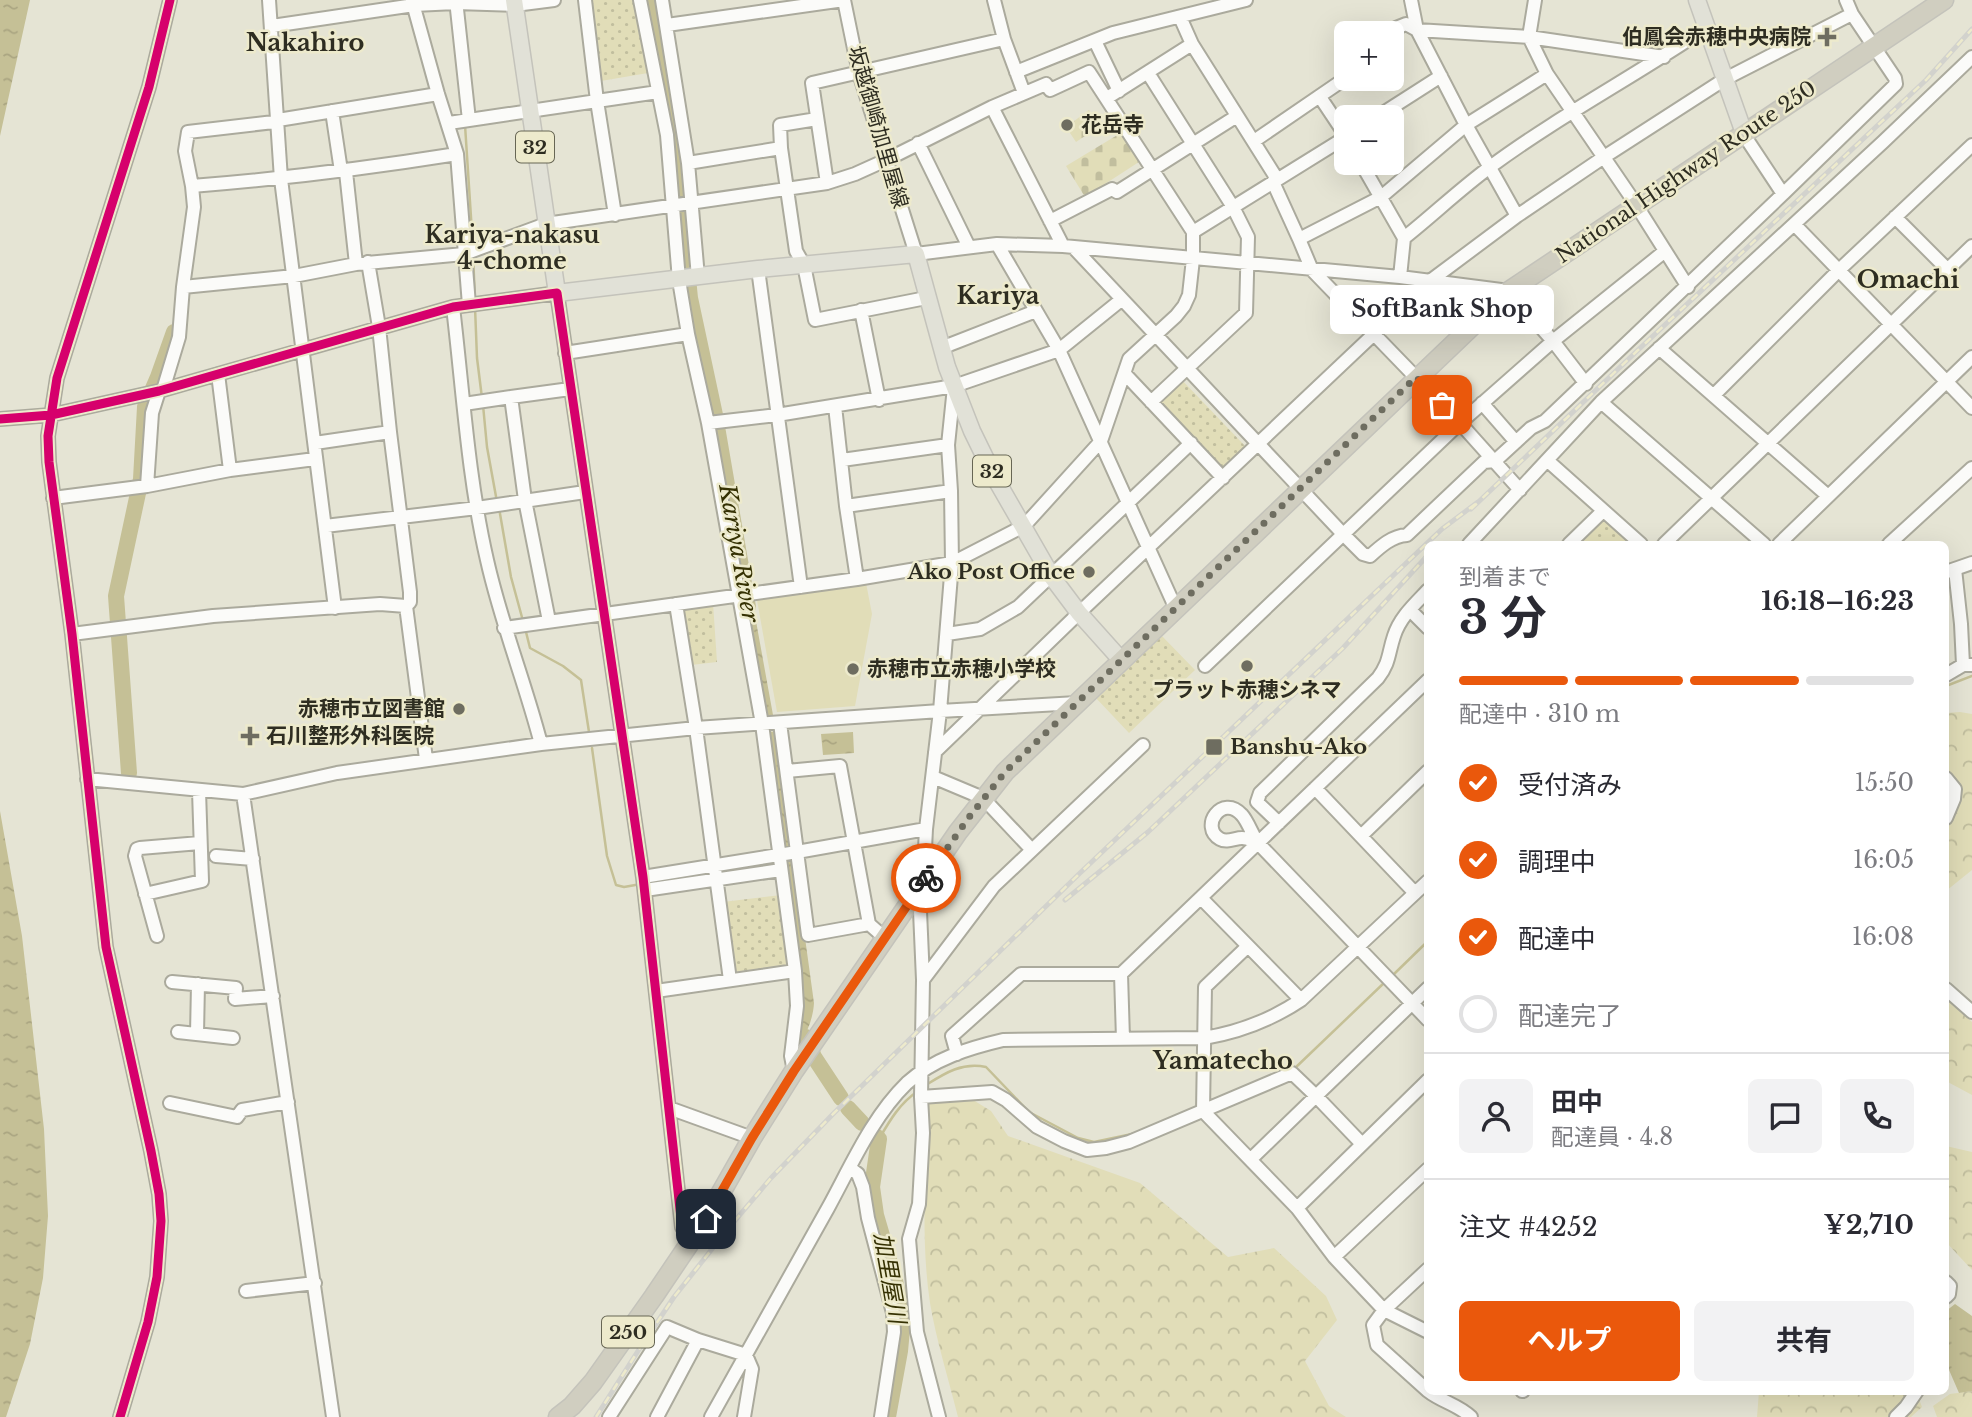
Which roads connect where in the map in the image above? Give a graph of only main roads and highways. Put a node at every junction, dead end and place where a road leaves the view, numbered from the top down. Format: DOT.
graph roads {
  1 [pos="1697,0"];
  2 [pos="1944,0"];
  3 [pos="514,3"];
  4 [pos="1745,133"];
  5 [pos="1122,661"];
  6 [pos="558,1417"];
  1 -- 4 [label="main road"];
  2 -- 4 [label="highway, National Highway Route 250 / 250"];
  3 -- 5 [label="main road, 32"];
  4 -- 5 [label="highway, National Highway Route 250 / 250"];
  5 -- 6 [label="highway, National Highway Route 250 / 250"];
}
